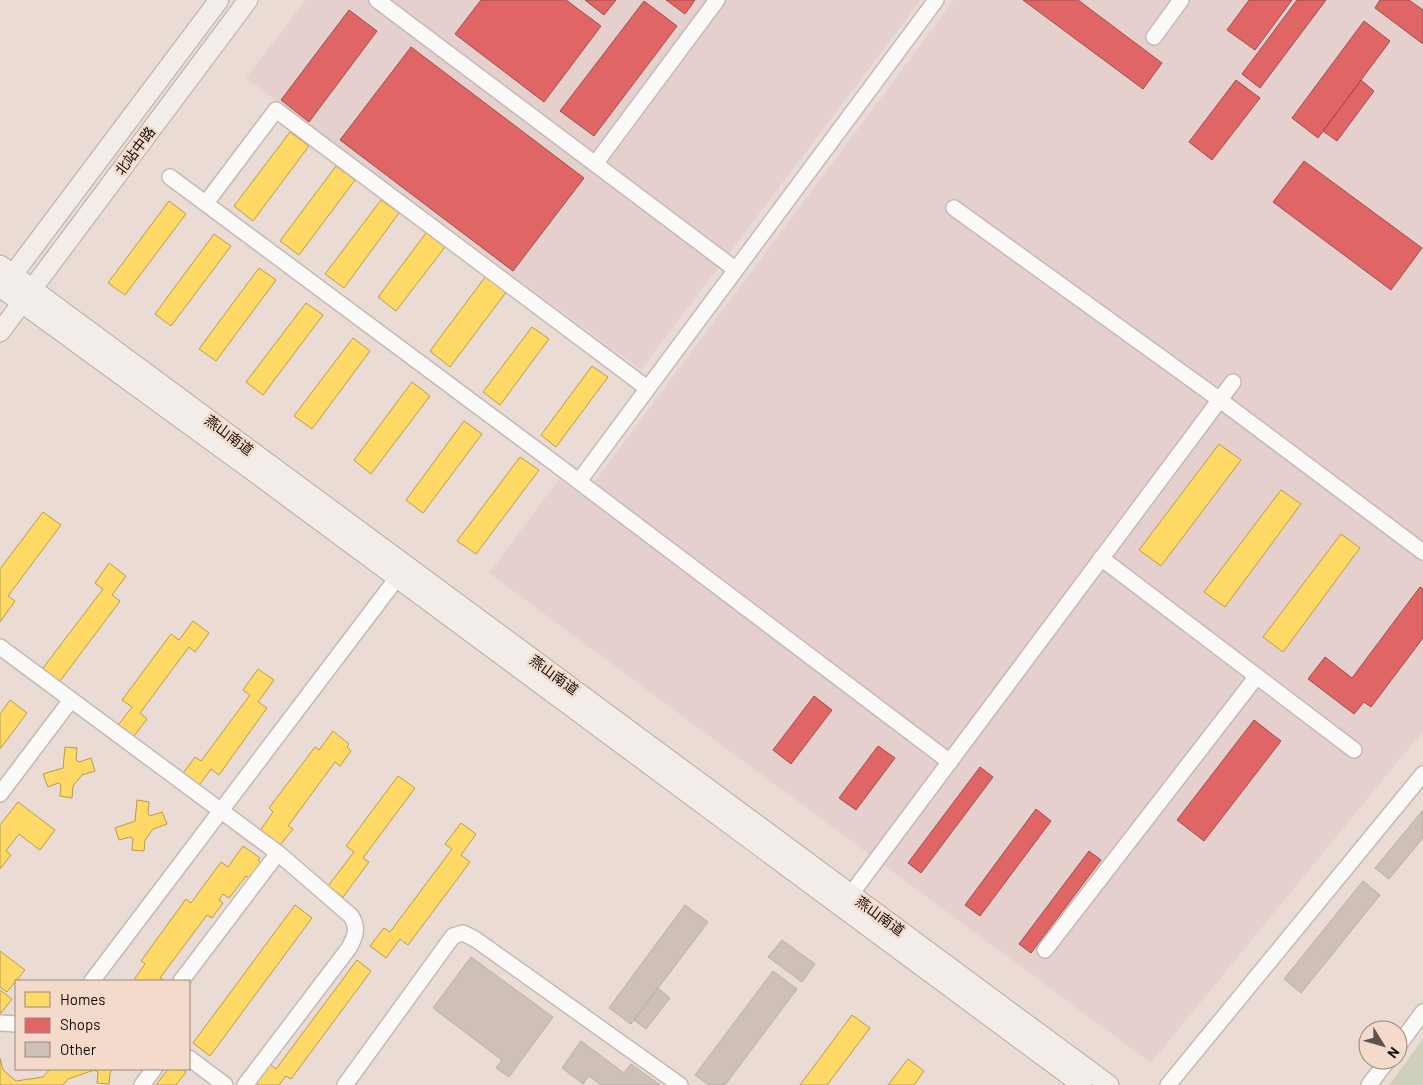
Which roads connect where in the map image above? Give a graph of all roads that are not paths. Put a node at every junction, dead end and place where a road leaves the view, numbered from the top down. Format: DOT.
graph roads {
  1 [pos="219,0"];
  2 [pos="248,0"];
  3 [pos="377,0"];
  4 [pos="717,0"];
  5 [pos="936,0"];
  6 [pos="1180,0"];
  7 [pos="1154,37"];
  8 [pos="595,164"];
  9 [pos="170,177"];
  10 [pos="206,203"];
  11 [pos="954,208"];
  12 [pos="735,269"];
  13 [pos="3,281"];
  14 [pos="27,296"];
  15 [pos="0,332"];
  16 [pos="1233,382"];
  17 [pos="648,388"];
  18 [pos="1220,400"];
  19 [pos="579,481"];
  20 [pos="1423,552"];
  21 [pos="1101,558"];
  22 [pos="397,578"];
  23 [pos="0,647"];
  24 [pos="1257,676"];
  25 [pos="71,700"];
  26 [pos="1354,750"];
  27 [pos="950,762"];
  28 [pos="1423,774"];
  29 [pos="0,794"];
  30 [pos="220,812"];
  31 [pos="278,854"];
  32 [pos="851,894"];
  33 [pos="1045,950"];
  34 [pos="93,980"];
  35 [pos="183,980"];
  36 [pos="1423,1012"];
  37 [pos="0,1023"];
  38 [pos="15,1024"];
  39 [pos="1408,1032"];
  40 [pos="190,1059"];
  41 [pos="153,1070"];
  42 [pos="1380,1070"];
  43 [pos="142,1085"];
  44 [pos="226,1085"];
  45 [pos="245,1085"];
  46 [pos="345,1085"];
  47 [pos="680,1085"];
  48 [pos="1082,1085"];
  49 [pos="1109,1085"];
  50 [pos="1168,1085"];
  51 [pos="1369,1085"];
  1 -- 13 [label="main road, 北站中路"];
  2 -- 14 [label="main road, 北站中路"];
  3 -- 8 [label="street"];
  4 -- 8 [label="street"];
  5 -- 12 [label="street"];
  6 -- 7 [label="street"];
  8 -- 12 [label="street"];
  9 -- 10 [label="street"];
  10 -- 17 [label="street"];
  10 -- 19 [label="street"];
  11 -- 18 [label="street"];
  12 -- 17 [label="street"];
  13 -- 14 [label="main road, 燕山南道"];
  14 -- 15 [label="main road, 北站中路"];
  14 -- 22 [label="main road, 燕山南道"];
  14 -- 32 [label="main road, 燕山南道"];
  16 -- 18 [label="street"];
  17 -- 19 [label="street"];
  18 -- 20 [label="street"];
  18 -- 21 [label="street"];
  19 -- 27 [label="street"];
  21 -- 24 [label="street"];
  21 -- 27 [label="street"];
  22 -- 30 [label="street"];
  22 -- 48 [label="main road, 燕山南道"];
  23 -- 25 [label="street"];
  24 -- 26 [label="street"];
  24 -- 33 [label="street"];
  25 -- 29 [label="street"];
  25 -- 30 [label="street"];
  27 -- 32 [label="street"];
  28 -- 50 [label="street"];
  30 -- 31 [label="street"];
  30 -- 34 [label="street"];
  31 -- 35 [label="street"];
  31 -- 45 [label="street"];
  32 -- 49 [label="main road, 燕山南道"];
  36 -- 39 [label="street"];
  37 -- 38 [label="street"];
  40 -- 44 [label="street"];
  41 -- 43 [label="street"];
  42 -- 51 [label="street"];
  46 -- 47 [label="street"];
}
